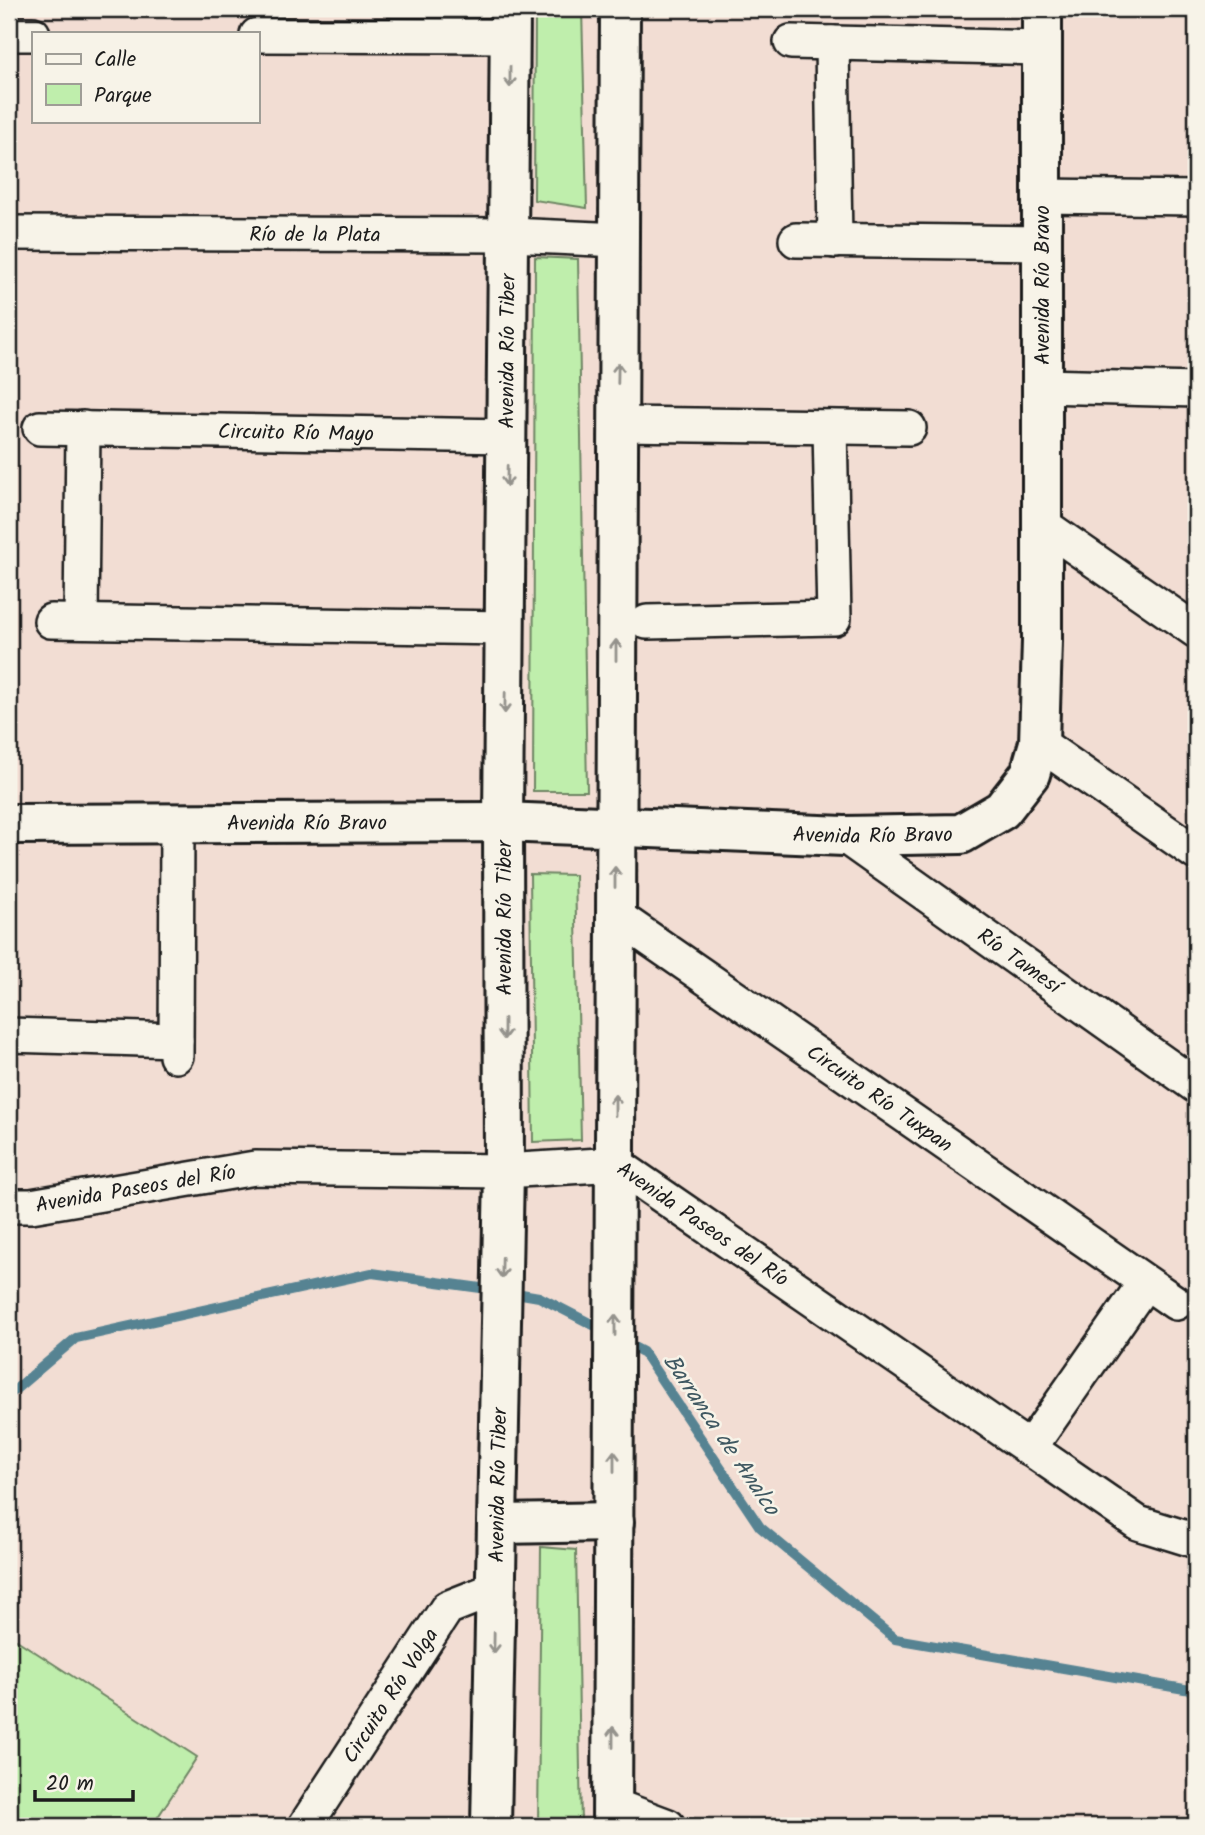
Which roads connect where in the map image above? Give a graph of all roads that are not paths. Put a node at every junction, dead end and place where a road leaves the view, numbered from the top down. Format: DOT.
graph roads {
  1 [pos="620,9"];
  2 [pos="1042,9"];
  3 [pos="510,22"];
  4 [pos="9,34"];
  5 [pos="32,34"];
  6 [pos="259,35"];
  7 [pos="791,42"];
  8 [pos="831,43"];
  9 [pos="1042,48"];
  10 [pos="1041,196"];
  11 [pos="1196,198"];
  12 [pos="9,233"];
  13 [pos="510,235"];
  14 [pos="620,240"];
  15 [pos="796,240"];
  16 [pos="835,240"];
  17 [pos="1041,243"];
  18 [pos="1042,386"];
  19 [pos="1196,390"];
  20 [pos="618,424"];
  21 [pos="830,427"];
  22 [pos="40,428"];
  23 [pos="83,428"];
  24 [pos="909,428"];
  25 [pos="508,436"];
  26 [pos="1042,524"];
  27 [pos="647,622"];
  28 [pos="506,628"];
  29 [pos="1196,631"];
  30 [pos="1039,743"];
  31 [pos="503,822"];
  32 [pos="9,824"];
  33 [pos="177,824"];
  34 [pos="615,829"];
  35 [pos="844,836"];
  36 [pos="1196,853"];
  37 [pos="615,915"];
  38 [pos="9,1035"];
  39 [pos="1196,1086"];
  40 [pos="615,1164"];
  41 [pos="504,1189"];
  42 [pos="9,1206"];
  43 [pos="1145,1283"];
  44 [pos="1176,1303"];
  45 [pos="1029,1449"];
  46 [pos="614,1522"];
  47 [pos="497,1524"];
  48 [pos="1196,1541"];
  49 [pos="495,1589"];
  50 [pos="612,1816"];
  51 [pos="305,1826"];
  52 [pos="491,1826"];
  53 [pos="668,1826"];
  1 -- 14 [label="street"];
  2 -- 9 [label="street, Avenida Río Bravo"];
  3 -- 6 [label="street"];
  3 -- 13 [label="street, Avenida Río Tiber, one-way"];
  4 -- 5 [label="street"];
  7 -- 8 [label="street"];
  8 -- 9 [label="street"];
  8 -- 16 [label="street"];
  9 -- 10 [label="street, Avenida Río Bravo"];
  10 -- 11 [label="street"];
  10 -- 17 [label="street, Avenida Río Bravo"];
  12 -- 13 [label="street, Río de la Plata"];
  13 -- 14 [label="street, Río de la Plata"];
  13 -- 25 [label="street, Avenida Río Tiber"];
  20 -- 14 [label="street, one-way"];
  15 -- 16 [label="street"];
  16 -- 17 [label="street"];
  17 -- 18 [label="street, Avenida Río Bravo"];
  18 -- 19 [label="street"];
  18 -- 26 [label="street, Avenida Río Bravo"];
  20 -- 21 [label="street"];
  34 -- 20 [label="street, one-way"];
  21 -- 24 [label="street"];
  21 -- 27 [label="street"];
  22 -- 23 [label="street, Circuito Río Mayo"];
  23 -- 25 [label="street, Circuito Río Mayo"];
  23 -- 28 [label="street"];
  25 -- 28 [label="street, Avenida Río Tiber, one-way"];
  26 -- 29 [label="street"];
  26 -- 30 [label="street, Avenida Río Bravo"];
  28 -- 31 [label="street, Avenida Río Tiber, one-way"];
  30 -- 35 [label="street, Avenida Río Bravo"];
  30 -- 36 [label="street"];
  31 -- 33 [label="street, Avenida Río Bravo"];
  31 -- 34 [label="street, Avenida Río Bravo"];
  31 -- 41 [label="street, Avenida Río Tiber, one-way"];
  32 -- 33 [label="street, Avenida Río Bravo"];
  33 -- 38 [label="street"];
  34 -- 35 [label="street, Avenida Río Bravo"];
  37 -- 34 [label="street, one-way"];
  35 -- 39 [label="street, Río Tamesí"];
  40 -- 37 [label="street, one-way"];
  37 -- 43 [label="street, Circuito Río Tuxpan"];
  40 -- 41 [label="street, Avenida Paseos del Río"];
  40 -- 45 [label="street, Avenida Paseos del Río"];
  46 -- 40 [label="street, one-way"];
  41 -- 42 [label="street, Avenida Paseos del Río"];
  41 -- 47 [label="street, Avenida Río Tiber, one-way"];
  43 -- 44 [label="street, Circuito Río Tuxpan"];
  43 -- 45 [label="street"];
  45 -- 48 [label="street, Avenida Paseos del Río"];
  46 -- 47 [label="street"];
  50 -- 46 [label="street, one-way"];
  47 -- 49 [label="street, Avenida Río Tiber"];
  49 -- 51 [label="street, Circuito Río Volga"];
  49 -- 52 [label="street, Avenida Río Tiber, one-way"];
  50 -- 53 [label="street"];
}
